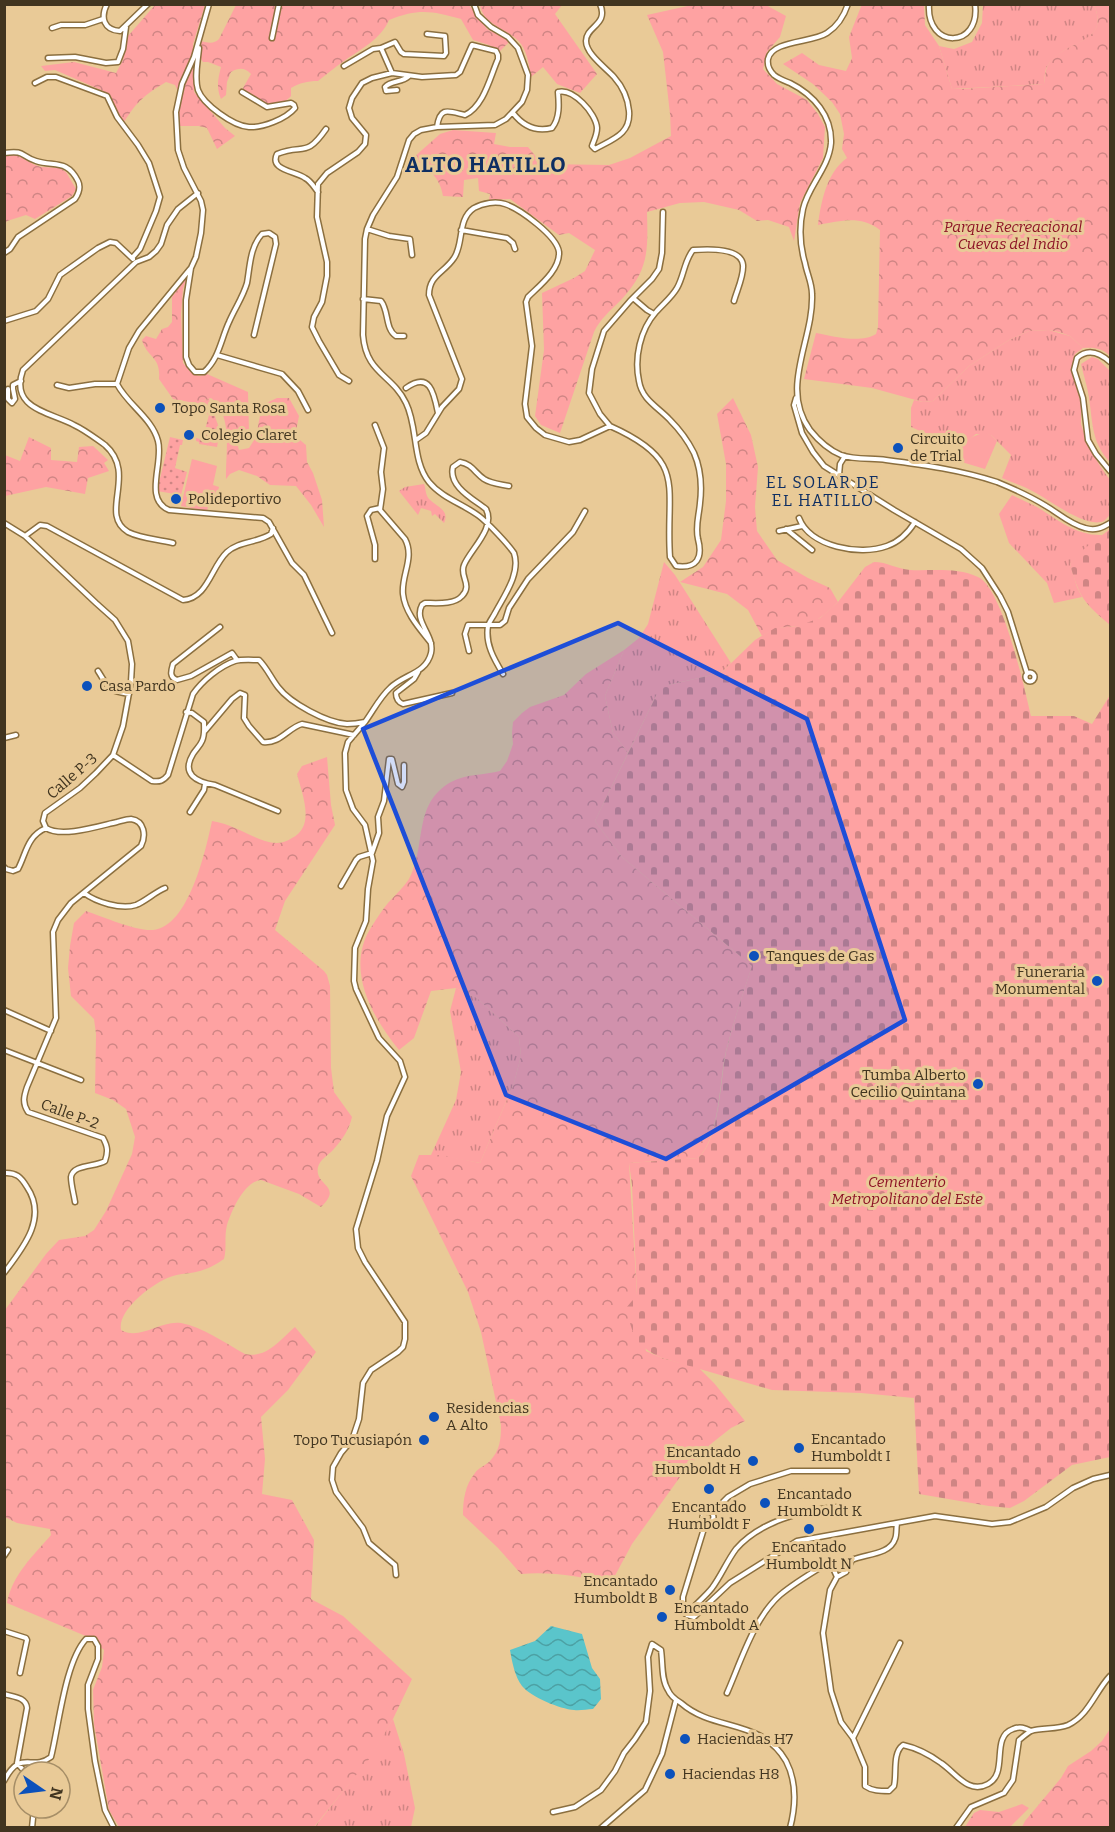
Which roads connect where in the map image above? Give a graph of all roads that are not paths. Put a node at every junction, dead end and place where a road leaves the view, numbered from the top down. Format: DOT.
graph roads {
  1 [pos="107,4"];
  2 [pos="148,4"];
  3 [pos="209,4"];
  4 [pos="279,4"];
  5 [pos="474,4"];
  6 [pos="600,4"];
  7 [pos="848,4"];
  8 [pos="928,4"];
  9 [pos="975,4"];
  10 [pos="103,19"];
  11 [pos="126,27"];
  12 [pos="52,28"];
  13 [pos="428,34"];
  14 [pos="200,38"];
  15 [pos="272,38"];
  16 [pos="381,48"];
  17 [pos="48,58"];
  18 [pos="344,66"];
  19 [pos="392,73"];
  20 [pos="409,75"];
  21 [pos="35,83"];
  22 [pos="397,90"];
  23 [pos="242,92"];
  24 [pos="513,113"];
  25 [pos="437,127"];
  26 [pos="326,129"];
  27 [pos="4,153"];
  28 [pos="318,192"];
  29 [pos="198,193"];
  30 [pos="663,212"];
  31 [pos="367,229"];
  32 [pos="461,230"];
  33 [pos="515,249"];
  34 [pos="4,253"];
  35 [pos="412,255"];
  36 [pos="132,258"];
  37 [pos="136,262"];
  38 [pos="191,268"];
  39 [pos="633,298"];
  40 [pos="363,299"];
  41 [pos="734,301"];
  42 [pos="654,314"];
  43 [pos="4,321"];
  44 [pos="254,335"];
  45 [pos="404,336"];
  46 [pos="217,355"];
  47 [pos="1110,362"];
  48 [pos="21,381"];
  49 [pos="349,381"];
  50 [pos="117,384"];
  51 [pos="57,385"];
  52 [pos="406,388"];
  53 [pos="8,389"];
  54 [pos="796,394"];
  55 [pos="308,410"];
  56 [pos="438,413"];
  57 [pos="375,425"];
  58 [pos="610,426"];
  59 [pos="416,440"];
  60 [pos="845,456"];
  61 [pos="1110,471"];
  62 [pos="839,475"];
  63 [pos="508,486"];
  64 [pos="380,508"];
  65 [pos="585,511"];
  66 [pos="799,518"];
  67 [pos="915,522"];
  68 [pos="1110,523"];
  69 [pos="4,524"];
  70 [pos="486,524"];
  71 [pos="802,526"];
  72 [pos="273,528"];
  73 [pos="786,529"];
  74 [pos="778,531"];
  75 [pos="25,536"];
  76 [pos="173,543"];
  77 [pos="812,550"];
  78 [pos="375,559"];
  79 [pos="488,625"];
  80 [pos="220,627"];
  81 [pos="332,633"];
  82 [pos="432,644"];
  83 [pos="469,651"];
  84 [pos="237,660"];
  85 [pos="98,671"];
  86 [pos="419,671"];
  87 [pos="503,674"];
  88 [pos="1027,674"];
  89 [pos="452,693"];
  90 [pos="129,694"];
  91 [pos="186,712"];
  92 [pos="366,722"];
  93 [pos="205,731"];
  94 [pos="16,735"];
  95 [pos="354,735"];
  96 [pos="4,738"];
  97 [pos="113,755"];
  98 [pos="404,765"];
  99 [pos="206,784"];
  100 [pos="278,811"];
  101 [pos="190,812"];
  102 [pos="46,828"];
  103 [pos="372,854"];
  104 [pos="4,867"];
  105 [pos="341,886"];
  106 [pos="165,888"];
  107 [pos="84,893"];
  108 [pos="4,1010"];
  109 [pos="51,1031"];
  110 [pos="4,1050"];
  111 [pos="37,1063"];
  112 [pos="81,1080"];
  113 [pos="4,1173"];
  114 [pos="75,1202"];
  115 [pos="4,1273"];
  116 [pos="847,1471"];
  117 [pos="1110,1475"];
  118 [pos="837,1507"];
  119 [pos="897,1524"];
  120 [pos="8,1550"];
  121 [pos="4,1556"];
  122 [pos="396,1575"];
  123 [pos="837,1577"];
  124 [pos="687,1616"];
  125 [pos="4,1631"];
  126 [pos="900,1643"];
  127 [pos="20,1674"];
  128 [pos="1110,1676"];
  129 [pos="727,1693"];
  130 [pos="6,1695"];
  131 [pos="676,1700"];
  132 [pos="1031,1731"];
  133 [pos="853,1738"];
  134 [pos="18,1760"];
  135 [pos="47,1760"];
  136 [pos="12,1767"];
  137 [pos="4,1781"];
  138 [pos="553,1812"];
  139 [pos="114,1827"];
  140 [pos="602,1827"];
  141 [pos="790,1827"];
  142 [pos="956,1827"];
  1 -- 10 [label="street"];
  2 -- 11 [label="street"];
  3 -- 14 [label="street"];
  4 -- 15 [label="street"];
  5 -- 24 [label="street"];
  6 -- 24 [label="street"];
  7 -- 54 [label="street"];
  8 -- 9 [label="street"];
  10 -- 11 [label="street"];
  10 -- 12 [label="street"];
  11 -- 17 [label="street"];
  13 -- 16 [label="street"];
  14 -- 23 [label="street"];
  14 -- 29 [label="street"];
  16 -- 18 [label="street"];
  16 -- 19 [label="street"];
  19 -- 20 [label="street"];
  19 -- 28 [label="street"];
  20 -- 22 [label="street"];
  20 -- 25 [label="street"];
  21 -- 36 [label="street"];
  24 -- 25 [label="street"];
  25 -- 31 [label="street"];
  26 -- 28 [label="street"];
  27 -- 34 [label="street"];
  28 -- 49 [label="street"];
  29 -- 37 [label="street"];
  29 -- 38 [label="street"];
  30 -- 39 [label="street"];
  31 -- 35 [label="street"];
  31 -- 40 [label="street"];
  32 -- 33 [label="street"];
  32 -- 56 [label="street"];
  32 -- 58 [label="street"];
  36 -- 37 [label="street"];
  36 -- 43 [label="street"];
  37 -- 48 [label="street"];
  38 -- 46 [label="street"];
  38 -- 50 [label="street"];
  39 -- 42 [label="street"];
  39 -- 58 [label="street"];
  40 -- 45 [label="street"];
  40 -- 59 [label="street"];
  41 -- 42 [label="street"];
  42 -- 58 [label="street"];
  44 -- 46 [label="street"];
  46 -- 55 [label="street"];
  47 -- 61 [label="street"];
  48 -- 53 [label="street"];
  48 -- 76 [label="street"];
  50 -- 51 [label="street"];
  50 -- 72 [label="street"];
  52 -- 56 [label="street"];
  54 -- 60 [label="street"];
  54 -- 62 [label="street"];
  56 -- 59 [label="street"];
  57 -- 64 [label="street"];
  59 -- 70 [label="street"];
  60 -- 62 [label="street"];
  60 -- 68 [label="street"];
  62 -- 67 [label="street"];
  63 -- 70 [label="street"];
  64 -- 78 [label="street"];
  64 -- 82 [label="street"];
  65 -- 79 [label="street"];
  66 -- 71 [label="street"];
  67 -- 71 [label="street"];
  67 -- 88 [label="street"];
  69 -- 75 [label="street, Calle P-3"];
  70 -- 79 [label="street"];
  70 -- 82 [label="street"];
  71 -- 73 [label="street"];
  72 -- 75 [label="street"];
  72 -- 81 [label="street"];
  73 -- 74 [label="street"];
  73 -- 77 [label="street"];
  75 -- 90 [label="street, Calle P-3"];
  79 -- 83 [label="street"];
  79 -- 87 [label="street"];
  80 -- 84 [label="street"];
  82 -- 86 [label="street"];
  84 -- 91 [label="street"];
  84 -- 92 [label="street"];
  85 -- 90 [label="street"];
  86 -- 89 [label="street"];
  86 -- 92 [label="street"];
  90 -- 97 [label="street, Calle P-3"];
  91 -- 93 [label="street"];
  91 -- 97 [label="street"];
  92 -- 95 [label="street"];
  93 -- 95 [label="street"];
  93 -- 99 [label="street"];
  94 -- 96 [label="street"];
  95 -- 103 [label="street"];
  97 -- 102 [label="street, Calle P-3"];
  98 -- 103 [label="street"];
  99 -- 100 [label="street"];
  99 -- 101 [label="street"];
  102 -- 104 [label="street"];
  102 -- 107 [label="street"];
  103 -- 105 [label="street"];
  103 -- 122 [label="street"];
  106 -- 107 [label="street"];
  107 -- 109 [label="street"];
  108 -- 109 [label="street"];
  109 -- 111 [label="street"];
  110 -- 111 [label="street"];
  111 -- 112 [label="street"];
  111 -- 114 [label="street, Calle P-2"];
  113 -- 115 [label="street"];
  116 -- 124 [label="street"];
  117 -- 119 [label="street"];
  118 -- 124 [label="street"];
  119 -- 123 [label="street"];
  119 -- 124 [label="street"];
  120 -- 121 [label="street"];
  123 -- 129 [label="street"];
  123 -- 133 [label="street"];
  125 -- 127 [label="street"];
  126 -- 133 [label="street"];
  128 -- 132 [label="street"];
  130 -- 134 [label="street"];
  131 -- 138 [label="street"];
  131 -- 140 [label="street"];
  131 -- 141 [label="street"];
  132 -- 133 [label="street"];
  132 -- 142 [label="street"];
  135 -- 139 [label="street"];
  136 -- 137 [label="street"];
}
